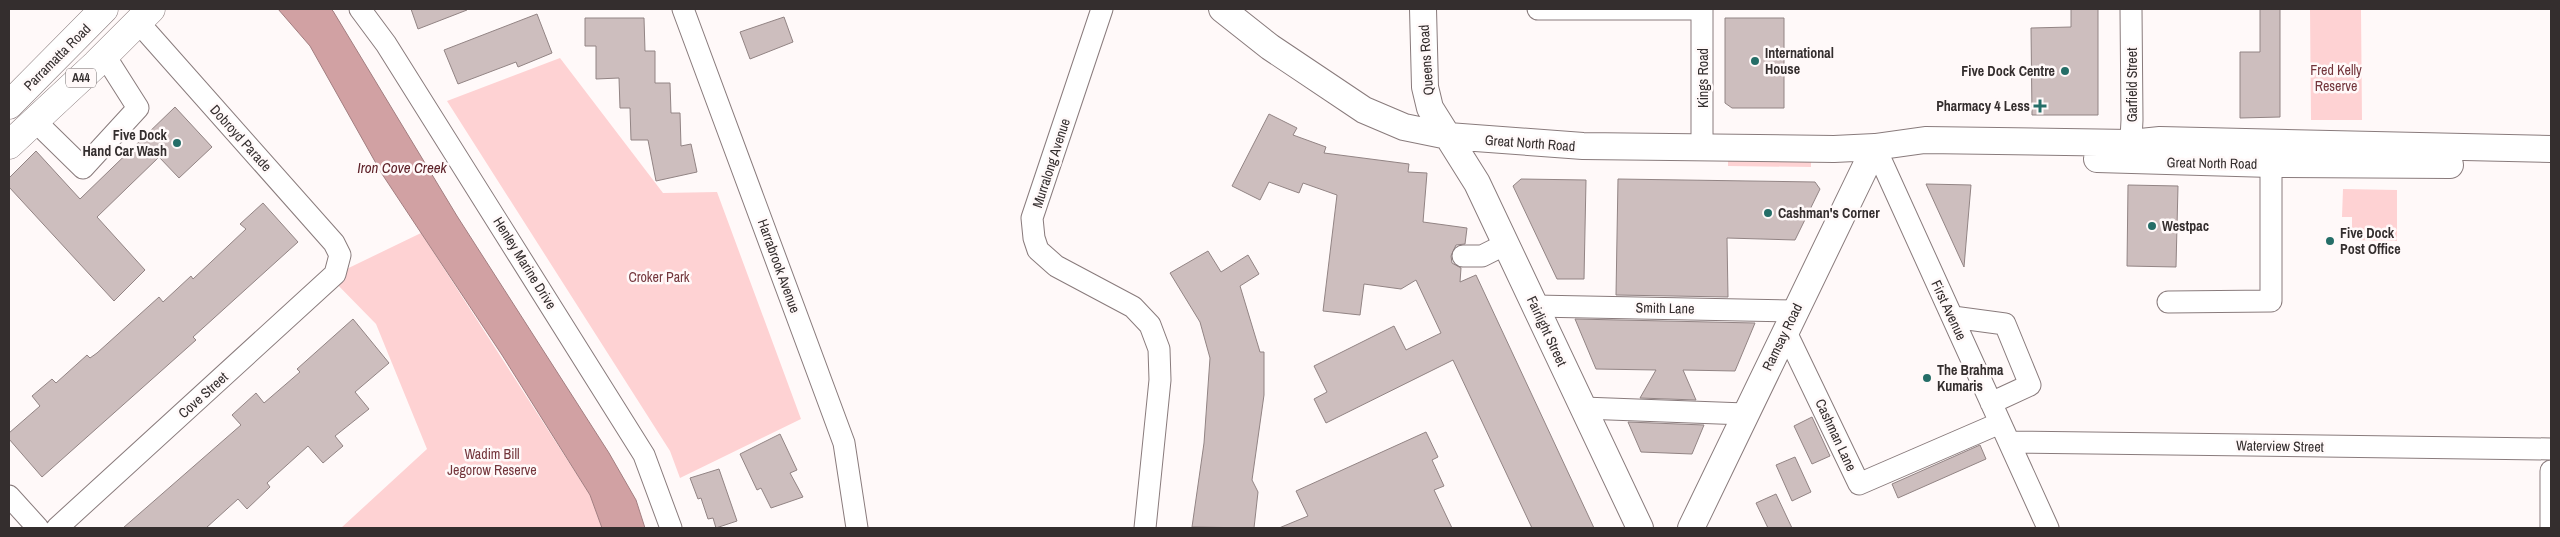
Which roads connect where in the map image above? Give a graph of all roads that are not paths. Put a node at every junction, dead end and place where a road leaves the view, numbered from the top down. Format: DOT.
graph roads {
  1 [pos="104,9"];
  2 [pos="360,9"];
  3 [pos="683,9"];
  4 [pos="1102,9"];
  5 [pos="1222,9"];
  6 [pos="1423,9"];
  7 [pos="1538,9"];
  8 [pos="1694,9"];
  9 [pos="1702,9"];
  10 [pos="2131,9"];
  11 [pos="145,16"];
  12 [pos="105,56"];
  13 [pos="9,105"];
  14 [pos="35,121"];
  15 [pos="1448,136"];
  16 [pos="9,146"];
  17 [pos="1874,147"];
  18 [pos="1702,148"];
  19 [pos="2551,149"];
  20 [pos="2131,152"];
  21 [pos="2270,164"];
  22 [pos="2551,166"];
  23 [pos="1506,244"];
  24 [pos="340,256"];
  25 [pos="1463,256"];
  26 [pos="2168,302"];
  27 [pos="1535,306"];
  28 [pos="1953,317"];
  29 [pos="1790,321"];
  30 [pos="1991,403"];
  31 [pos="1583,408"];
  32 [pos="1745,414"];
  33 [pos="2000,423"];
  34 [pos="2009,442"];
  35 [pos="2551,449"];
  36 [pos="2551,470"];
  37 [pos="9,496"];
  38 [pos="38,528"];
  39 [pos="57,528"];
  40 [pos="671,528"];
  41 [pos="857,528"];
  42 [pos="1145,528"];
  43 [pos="1640,528"];
  44 [pos="1692,528"];
  45 [pos="2048,528"];
  46 [pos="2551,528"];
  1 -- 13 [label="highway, Parramatta Road / A44"];
  2 -- 40 [label="street, Henley Marine Drive"];
  3 -- 41 [label="street, Harrabrook Avenue"];
  4 -- 42 [label="street, Murralong Avenue"];
  5 -- 15 [label="main road, Great North Road"];
  6 -- 15 [label="main road, Queens Road"];
  7 -- 8 [label="street"];
  9 -- 18 [label="street, Kings Road"];
  10 -- 20 [label="street, Garfield Street"];
  11 -- 12 [label="highway, A44"];
  11 -- 24 [label="street, Dobroyd Parade"];
  12 -- 14 [label="highway, A44"];
  12 -- 14 [label="street"];
  14 -- 16 [label="highway, A44"];
  15 -- 18 [label="main road, Great North Road"];
  15 -- 23 [label="main road, Fairlight Street"];
  17 -- 18 [label="main road, Great North Road"];
  17 -- 20 [label="main road, Great North Road"];
  17 -- 28 [label="street, First Avenue"];
  17 -- 29 [label="main road, Ramsay Road"];
  19 -- 20 [label="main road, Great North Road"];
  20 -- 21 [label="main road, Great North Road"];
  21 -- 22 [label="main road, Great North Road"];
  21 -- 26 [label="street"];
  23 -- 25 [label="street"];
  23 -- 27 [label="main road, Fairlight Street"];
  24 -- 39 [label="street, Cove Street"];
  27 -- 29 [label="street, Smith Lane"];
  27 -- 31 [label="main road, Fairlight Street"];
  28 -- 30 [label="street, First Avenue"];
  28 -- 30 [label="street"];
  29 -- 32 [label="main road, Ramsay Road"];
  29 -- 33 [label="street, Cashman Lane"];
  30 -- 33 [label="street, First Avenue"];
  31 -- 32 [label="street"];
  31 -- 43 [label="main road, Fairlight Street"];
  32 -- 44 [label="main road, Ramsay Road"];
  33 -- 34 [label="street, First Avenue"];
  34 -- 35 [label="street, Waterview Street"];
  34 -- 45 [label="street, First Avenue"];
  36 -- 46 [label="street"];
  37 -- 38 [label="street"];
}
